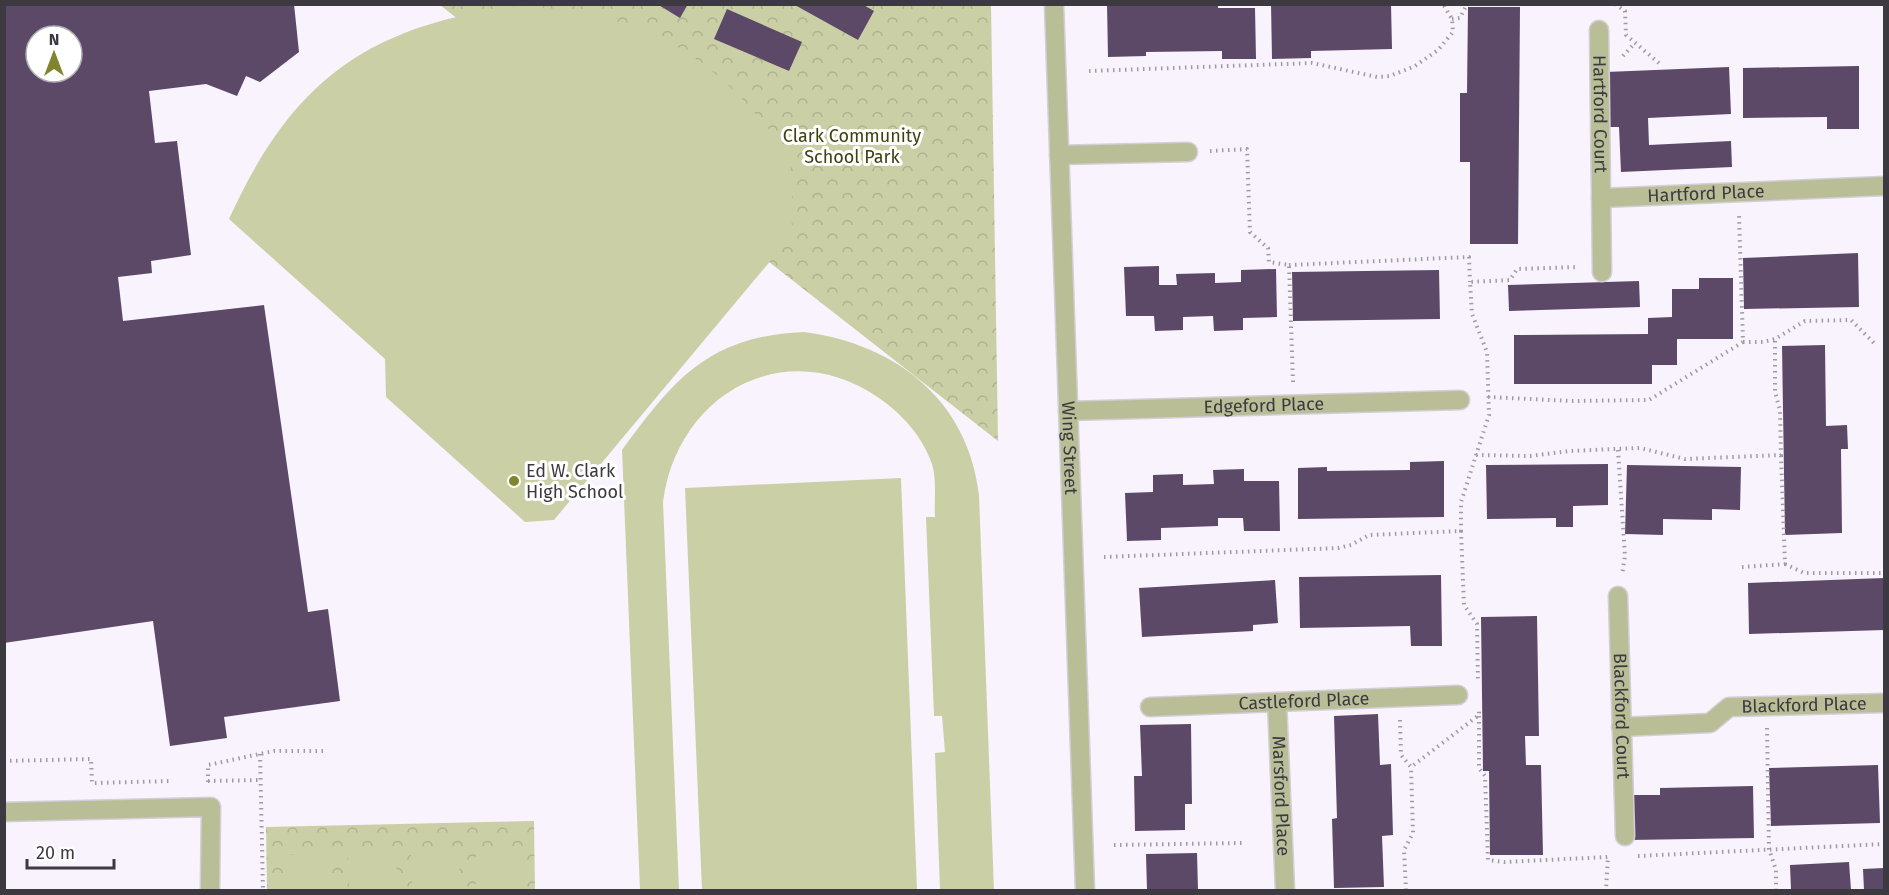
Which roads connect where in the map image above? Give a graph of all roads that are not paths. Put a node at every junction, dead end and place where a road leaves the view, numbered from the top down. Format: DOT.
graph roads {
  1 [pos="1054,4"];
  2 [pos="1599,30"];
  3 [pos="1188,152"];
  4 [pos="1059,155"];
  5 [pos="1884,186"];
  6 [pos="1601,198"];
  7 [pos="1602,269"];
  8 [pos="1460,400"];
  9 [pos="1068,411"];
  10 [pos="1618,596"];
  11 [pos="1458,695"];
  12 [pos="1277,702"];
  13 [pos="1884,703"];
  14 [pos="1150,707"];
  15 [pos="1621,727"];
  16 [pos="4,812"];
  17 [pos="1624,836"];
  18 [pos="210,891"];
  19 [pos="1085,891"];
  20 [pos="1285,891"];
  1 -- 4 [label="street, Wing Street"];
  2 -- 6 [label="street, Hartford Court"];
  3 -- 4 [label="street"];
  4 -- 9 [label="street, Wing Street"];
  5 -- 6 [label="street, Hartford Place"];
  6 -- 7 [label="street"];
  8 -- 9 [label="street, Edgeford Place"];
  9 -- 19 [label="street, Wing Street"];
  10 -- 15 [label="street, Blackford Court"];
  11 -- 12 [label="street, Castleford Place"];
  12 -- 14 [label="street, Castleford Place"];
  12 -- 20 [label="street, Marsford Place"];
  13 -- 15 [label="street, Blackford Place"];
  15 -- 17 [label="street, Blackford Court"];
  16 -- 18 [label="street"];
}
